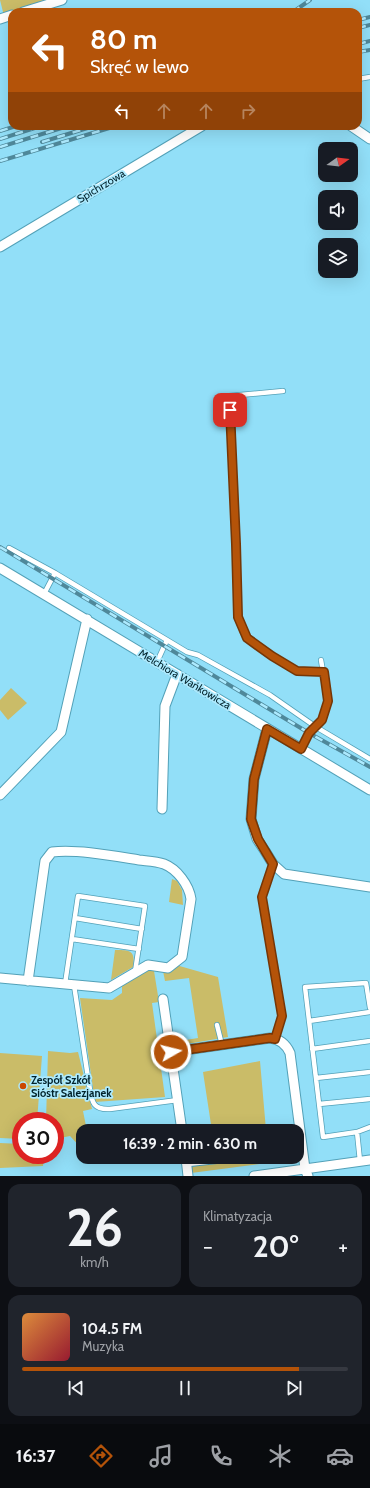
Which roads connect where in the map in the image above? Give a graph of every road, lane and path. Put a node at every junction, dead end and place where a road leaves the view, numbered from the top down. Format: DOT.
graph roads {
  1 [pos="62,0"];
  2 [pos="36,8"];
  3 [pos="195,130"];
  4 [pos="357,130"];
  5 [pos="370,139"];
  6 [pos="0,247"];
  7 [pos="283,391"];
  8 [pos="9,548"];
  9 [pos="0,568"];
  10 [pos="55,573"];
  11 [pos="44,594"];
  12 [pos="87,619"];
  13 [pos="167,640"];
  14 [pos="321,660"];
  15 [pos="157,662"];
  16 [pos="324,672"];
  17 [pos="177,674"];
  18 [pos="316,727"];
  19 [pos="267,729"];
  20 [pos="301,749"];
  21 [pos="370,759"];
  22 [pos="370,790"];
  23 [pos="0,795"];
  24 [pos="162,809"];
  25 [pos="273,864"];
  26 [pos="370,887"];
  27 [pos="75,918"];
  28 [pos="142,929"];
  29 [pos="72,939"];
  30 [pos="139,949"];
  31 [pos="135,972"];
  32 [pos="0,978"];
  33 [pos="28,981"];
  34 [pos="70,985"];
  35 [pos="163,999"];
  36 [pos="370,1008"];
  37 [pos="370,1012"];
  38 [pos="309,1021"];
  39 [pos="217,1025"];
  40 [pos="278,1040"];
  41 [pos="370,1041"];
  42 [pos="222,1045"];
  43 [pos="312,1049"];
  44 [pos="171,1052"];
  45 [pos="370,1072"];
  46 [pos="316,1078"];
  47 [pos="370,1099"];
  48 [pos="178,1100"];
  49 [pos="319,1104"];
  50 [pos="181,1124"];
  51 [pos="297,1124"];
  52 [pos="370,1127"];
  53 [pos="357,1132"];
  54 [pos="370,1160"];
  55 [pos="360,1161"];
  56 [pos="304,1162"];
  57 [pos="186,1164"];
  58 [pos="307,1173"];
  59 [pos="188,1176"];
  60 [pos="254,1176"];
  1 -- 2 [label="street"];
  3 -- 6 [label="street, Spichrzowa"];
  4 -- 5 [label="street"];
  7 -- 16 [label="lane"];
  8 -- 10 [label="lane"];
  9 -- 11 [label="street, Melchiora Wańkowicza"];
  10 -- 11 [label="lane"];
  10 -- 13 [label="lane"];
  11 -- 12 [label="street, Melchiora Wańkowicza"];
  12 -- 15 [label="street, Melchiora Wańkowicza"];
  12 -- 23 [label="street"];
  13 -- 15 [label="lane"];
  13 -- 18 [label="lane"];
  14 -- 16 [label="lane"];
  15 -- 17 [label="street, Melchiora Wańkowicza"];
  16 -- 18 [label="lane"];
  17 -- 19 [label="street, Melchiora Wańkowicza"];
  17 -- 24 [label="street"];
  18 -- 20 [label="lane"];
  18 -- 21 [label="lane"];
  19 -- 20 [label="street, Melchiora Wańkowicza"];
  19 -- 25 [label="street"];
  20 -- 22 [label="street, Melchiora Wańkowicza"];
  25 -- 26 [label="street"];
  25 -- 40 [label="lane"];
  27 -- 28 [label="lane"];
  27 -- 28 [label="lane"];
  27 -- 29 [label="lane"];
  28 -- 30 [label="lane"];
  29 -- 30 [label="lane"];
  29 -- 34 [label="lane"];
  30 -- 31 [label="lane"];
  31 -- 33 [label="street"];
  31 -- 34 [label="street"];
  32 -- 33 [label="street"];
  33 -- 34 [label="street"];
  34 -- 48 [label="lane"];
  35 -- 44 [label="street"];
  36 -- 38 [label="lane"];
  37 -- 38 [label="lane"];
  38 -- 43 [label="lane"];
  39 -- 42 [label="lane"];
  40 -- 42 [label="street"];
  40 -- 51 [label="street"];
  41 -- 43 [label="lane"];
  42 -- 44 [label="street"];
  43 -- 46 [label="lane"];
  44 -- 48 [label="street"];
  45 -- 46 [label="lane"];
  46 -- 49 [label="lane"];
  47 -- 49 [label="lane"];
  48 -- 50 [label="street"];
  49 -- 53 [label="lane"];
  52 -- 53 [label="lane"];
  53 -- 55 [label="lane"];
  54 -- 55 [label="street"];
  55 -- 58 [label="street"];
  56 -- 58 [label="street"];
  57 -- 59 [label="street"];
  58 -- 60 [label="street"];
}
